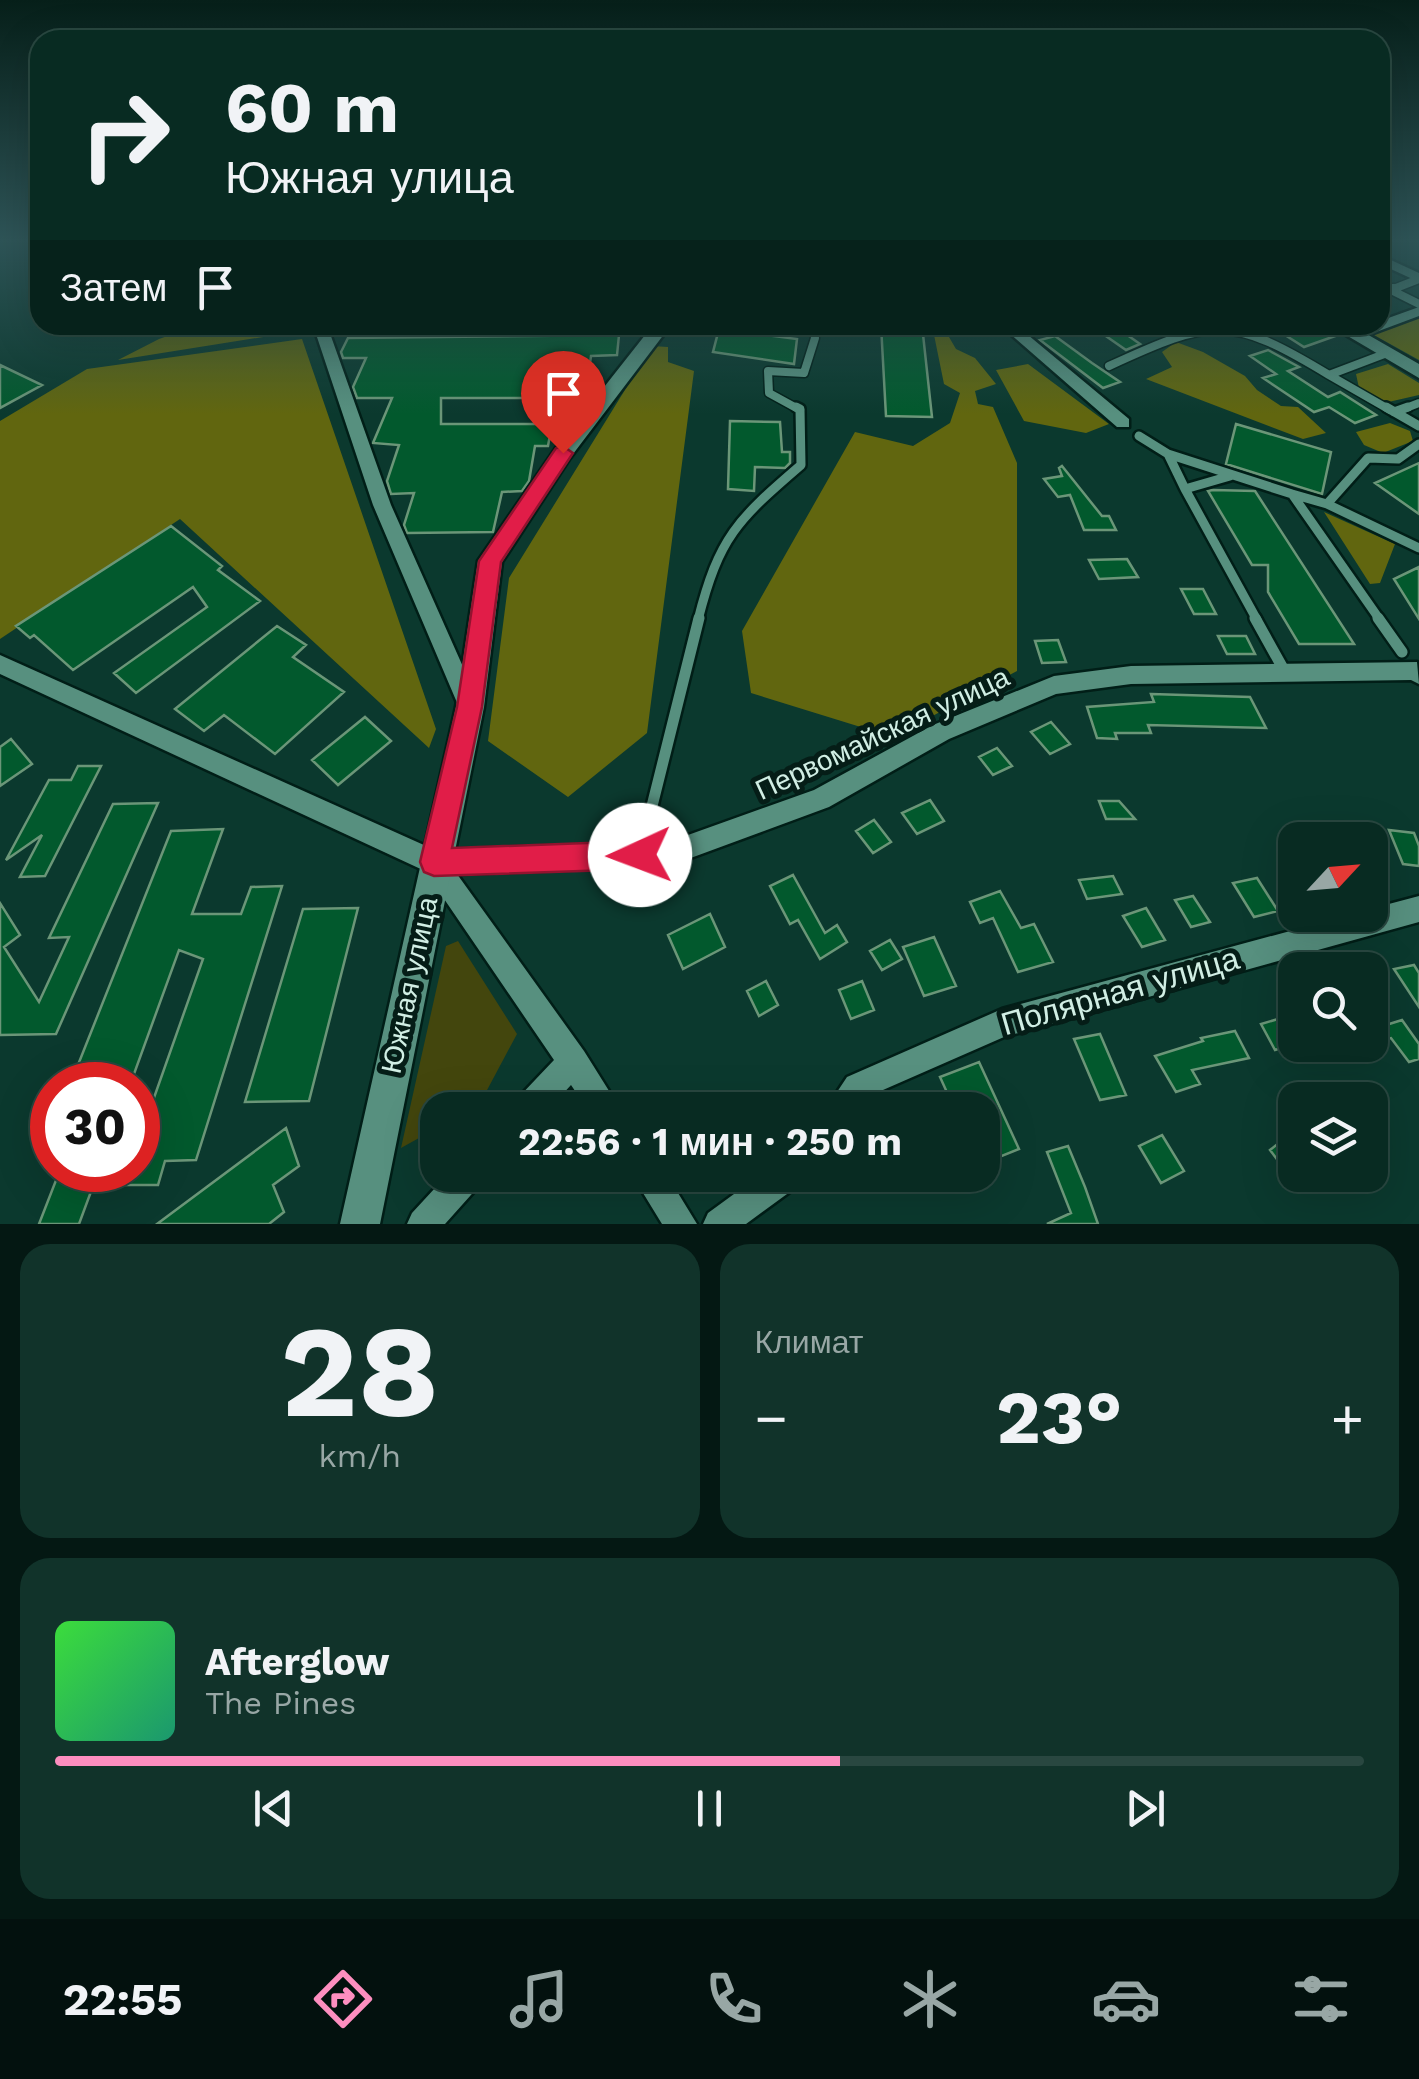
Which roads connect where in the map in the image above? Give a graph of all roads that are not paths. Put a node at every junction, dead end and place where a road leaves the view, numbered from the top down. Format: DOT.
graph roads {
  1 [pos="1419,308"];
  2 [pos="1390,317"];
  3 [pos="323,335"];
  4 [pos="654,335"];
  5 [pos="815,335"];
  6 [pos="1020,335"];
  7 [pos="1176,335"];
  8 [pos="1255,335"];
  9 [pos="1355,335"];
  10 [pos="1387,354"];
  11 [pos="1109,366"];
  12 [pos="1419,372"];
  13 [pos="1329,375"];
  14 [pos="1419,403"];
  15 [pos="1394,412"];
  16 [pos="1123,424"];
  17 [pos="1419,426"];
  18 [pos="1139,436"];
  19 [pos="1419,444"];
  20 [pos="1168,454"];
  21 [pos="1230,476"];
  22 [pos="1185,488"];
  23 [pos="1292,494"];
  24 [pos="1327,504"];
  25 [pos="1419,548"];
  26 [pos="0,664"];
  27 [pos="1413,666"];
  28 [pos="1286,674"];
  29 [pos="470,707"];
  30 [pos="640,855"];
  31 [pos="434,862"];
  32 [pos="1419,910"];
  33 [pos="574,1061"];
  34 [pos="545,1092"];
  35 [pos="594,1092"];
  36 [pos="853,1092"];
  37 [pos="452,1192"];
  38 [pos="659,1192"];
  39 [pos="763,1192"];
  40 [pos="360,1224"];
  41 [pos="423,1224"];
  42 [pos="680,1224"];
  43 [pos="719,1224"];
  1 -- 2 [label="street"];
  3 -- 29 [label="street"];
  4 -- 29 [label="street, Южная улица"];
  5 -- 30 [label="lane"];
  6 -- 16 [label="street"];
  7 -- 11 [label="lane"];
  8 -- 13 [label="lane"];
  9 -- 10 [label="street"];
  10 -- 12 [label="street"];
  10 -- 13 [label="lane"];
  13 -- 15 [label="lane"];
  14 -- 15 [label="lane"];
  15 -- 17 [label="lane"];
  18 -- 20 [label="lane"];
  19 -- 24 [label="lane"];
  20 -- 21 [label="lane"];
  20 -- 22 [label="lane"];
  21 -- 22 [label="lane"];
  21 -- 23 [label="lane"];
  22 -- 28 [label="lane"];
  23 -- 24 [label="lane"];
  23 -- 27 [label="lane"];
  24 -- 25 [label="lane"];
  26 -- 31 [label="street"];
  27 -- 28 [label="street, Первомайская улица"];
  28 -- 30 [label="street, Первомайская улица"];
  29 -- 31 [label="street, Южная улица"];
  30 -- 31 [label="street, Первомайская улица"];
  31 -- 33 [label="street"];
  31 -- 40 [label="street, Южная улица"];
  32 -- 36 [label="street, Полярная улица"];
  33 -- 34 [label="street"];
  33 -- 35 [label="street"];
  37 -- 41 [label="street"];
  38 -- 42 [label="street"];
  39 -- 43 [label="street"];
}
